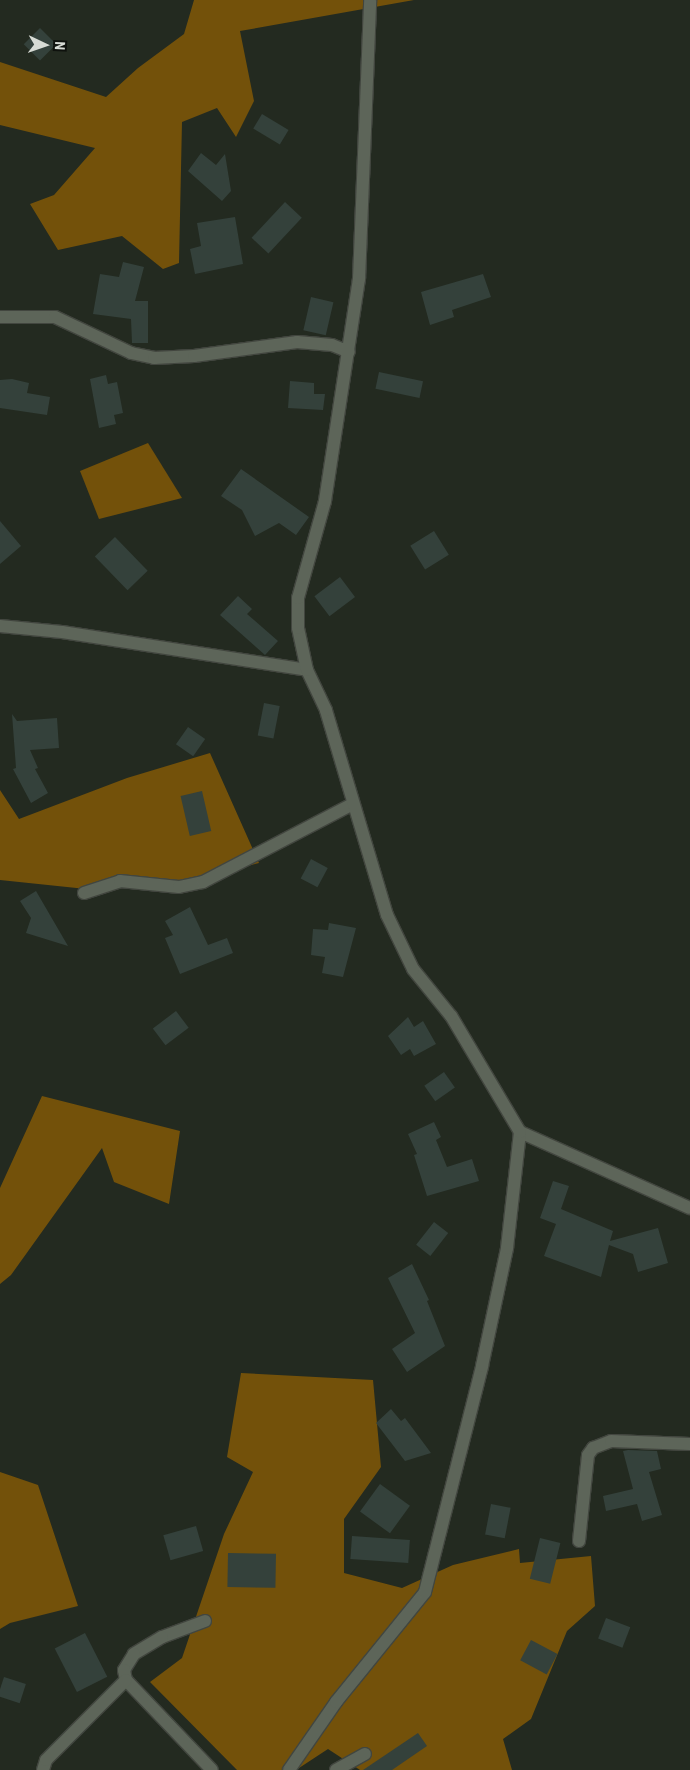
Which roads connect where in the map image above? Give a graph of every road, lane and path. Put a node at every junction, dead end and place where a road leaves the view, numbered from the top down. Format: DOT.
graph roads {
  1 [pos="370,0"];
  2 [pos="0,317"];
  3 [pos="349,352"];
  4 [pos="0,626"];
  5 [pos="307,670"];
  6 [pos="354,804"];
  7 [pos="84,893"];
  8 [pos="520,1132"];
  9 [pos="690,1208"];
  10 [pos="690,1444"];
  11 [pos="579,1541"];
  12 [pos="205,1621"];
  13 [pos="126,1680"];
  14 [pos="365,1754"];
  15 [pos="295,1769"];
  16 [pos="43,1770"];
  17 [pos="212,1770"];
  18 [pos="336,1770"];
  1 -- 3 [label="street"];
  2 -- 3 [label="street"];
  3 -- 5 [label="street"];
  4 -- 5 [label="street"];
  5 -- 6 [label="street"];
  6 -- 7 [label="street"];
  6 -- 8 [label="street"];
  8 -- 9 [label="street"];
  8 -- 15 [label="street"];
  10 -- 11 [label="street"];
  12 -- 13 [label="street"];
  13 -- 16 [label="street"];
  13 -- 17 [label="street"];
  14 -- 18 [label="street"];
}
